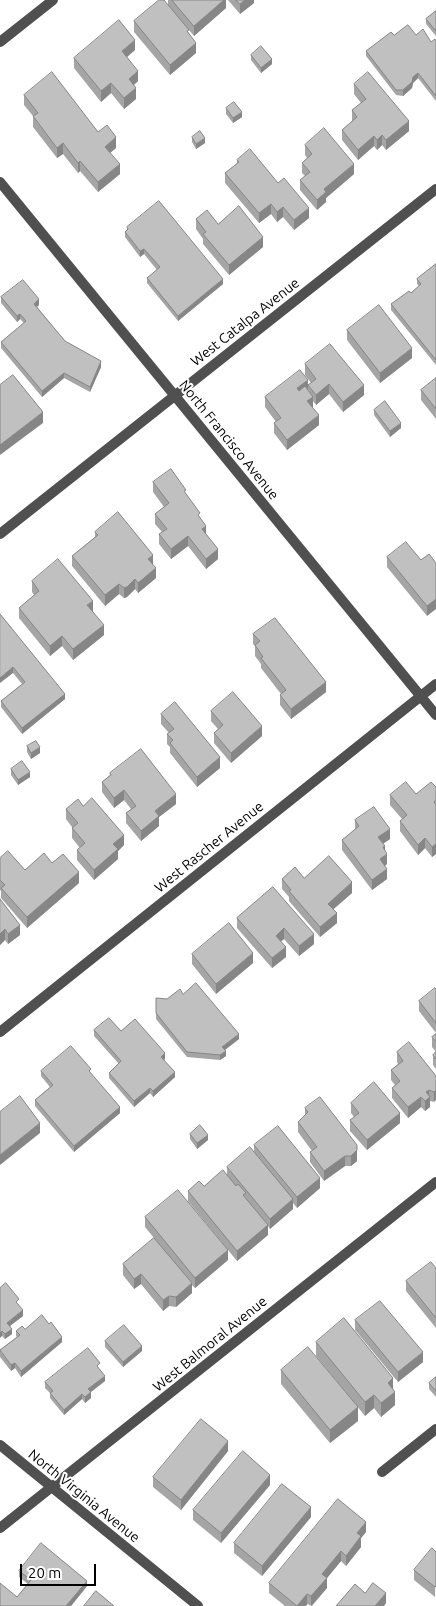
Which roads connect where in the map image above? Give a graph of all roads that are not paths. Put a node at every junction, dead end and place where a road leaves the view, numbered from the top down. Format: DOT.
graph roads {
  1 [pos="52,0"];
  2 [pos="0,42"];
  3 [pos="0,182"];
  4 [pos="436,188"];
  5 [pos="174,395"];
  6 [pos="0,534"];
  7 [pos="436,684"];
  8 [pos="421,696"];
  9 [pos="436,715"];
  10 [pos="0,1032"];
  11 [pos="436,1182"];
  12 [pos="436,1429"];
  13 [pos="0,1445"];
  14 [pos="382,1472"];
  15 [pos="51,1488"];
  16 [pos="0,1528"];
  17 [pos="198,1606"];
  1 -- 2 [label="street"];
  3 -- 5 [label="street, North Francisco Avenue"];
  4 -- 5 [label="street, West Catalpa Avenue"];
  5 -- 6 [label="street, West Catalpa Avenue"];
  5 -- 8 [label="street, North Francisco Avenue"];
  7 -- 8 [label="street, West Rascher Avenue"];
  8 -- 9 [label="street, North Francisco Avenue"];
  8 -- 10 [label="street, West Rascher Avenue"];
  11 -- 15 [label="street, West Balmoral Avenue"];
  12 -- 14 [label="street"];
  13 -- 15 [label="street, North Virginia Avenue"];
  15 -- 16 [label="street, West Balmoral Avenue"];
  15 -- 17 [label="street, North Virginia Avenue"];
}
